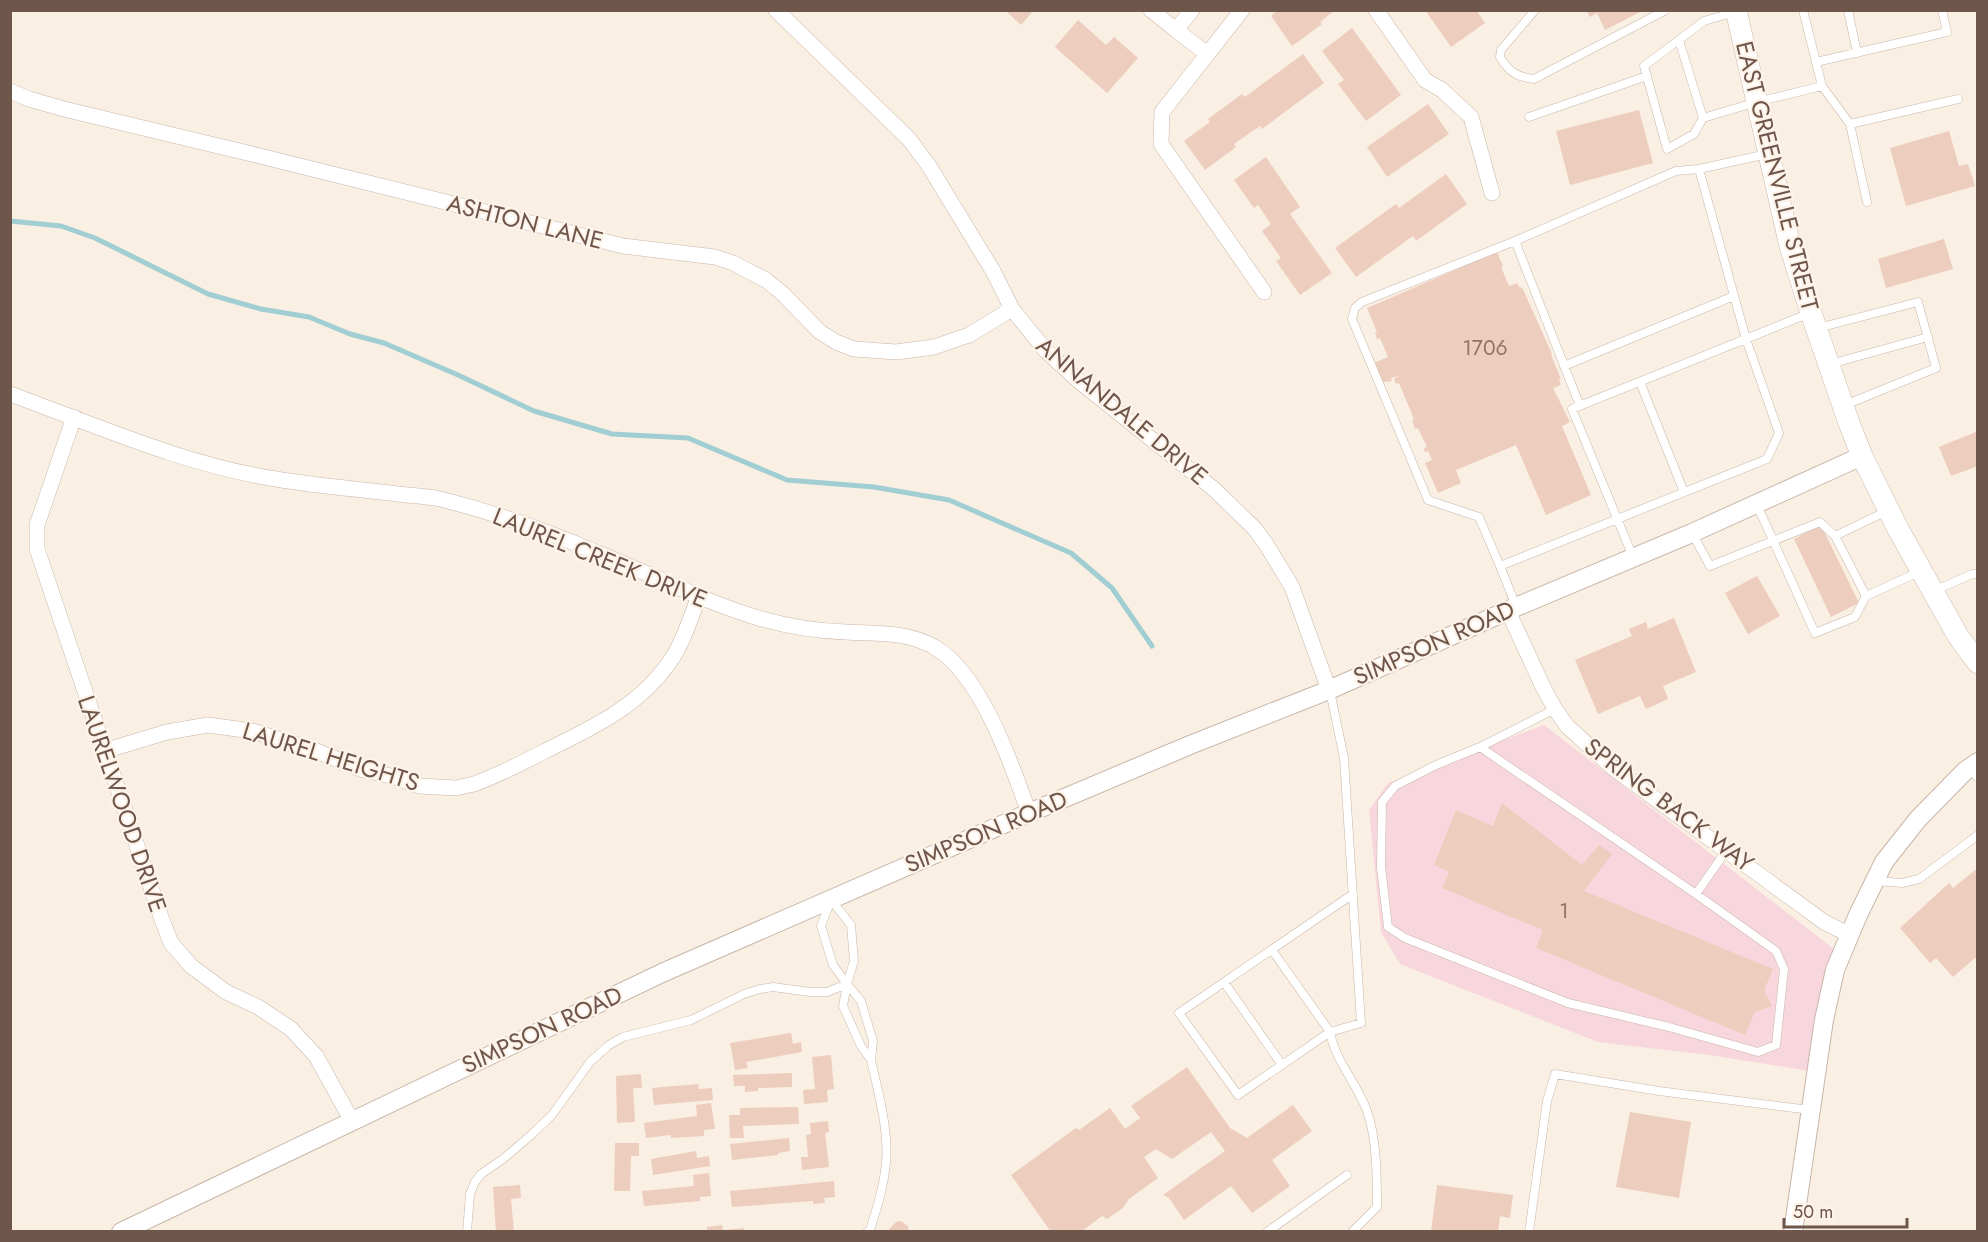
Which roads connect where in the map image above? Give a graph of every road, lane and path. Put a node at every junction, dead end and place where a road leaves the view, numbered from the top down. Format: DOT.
graph roads {
  1 [pos="776,10"];
  2 [pos="1151,10"];
  3 [pos="1192,10"];
  4 [pos="1242,10"];
  5 [pos="1376,10"];
  6 [pos="1534,10"];
  7 [pos="1666,10"];
  8 [pos="1803,10"];
  9 [pos="1848,10"];
  10 [pos="1942,10"];
  11 [pos="1736,11"];
  12 [pos="1176,30"];
  13 [pos="1679,40"];
  14 [pos="1857,52"];
  15 [pos="1207,54"];
  16 [pos="1816,62"];
  17 [pos="1647,76"];
  18 [pos="1822,86"];
  19 [pos="10,91"];
  20 [pos="1958,99"];
  21 [pos="1757,102"];
  22 [pos="1529,117"];
  23 [pos="1703,118"];
  24 [pos="1850,124"];
  25 [pos="1769,153"];
  26 [pos="1699,169"];
  27 [pos="1492,193"];
  28 [pos="1868,202"];
  29 [pos="1515,241"];
  30 [pos="1264,292"];
  31 [pos="1734,296"];
  32 [pos="1012,309"];
  33 [pos="1814,321"];
  34 [pos="1928,337"];
  35 [pos="1746,339"];
  36 [pos="1829,364"];
  37 [pos="1564,366"];
  38 [pos="1640,382"];
  39 [pos="10,394"];
  40 [pos="1843,405"];
  41 [pos="1580,406"];
  42 [pos="74,417"];
  43 [pos="1862,456"];
  44 [pos="1684,492"];
  45 [pos="1757,503"];
  46 [pos="1888,510"];
  47 [pos="1617,518"];
  48 [pos="1692,533"];
  49 [pos="1835,537"];
  50 [pos="1773,540"];
  51 [pos="1634,558"];
  52 [pos="1500,566"];
  53 [pos="1920,571"];
  54 [pos="1977,574"];
  55 [pos="1932,591"];
  56 [pos="1866,596"];
  57 [pos="698,598"];
  58 [pos="1512,609"];
  59 [pos="1977,663"];
  60 [pos="1329,690"];
  61 [pos="1555,709"];
  62 [pos="1480,747"];
  63 [pos="104,751"];
  64 [pos="1975,769"];
  65 [pos="1029,813"];
  66 [pos="1977,835"];
  67 [pos="1727,849"];
  68 [pos="1875,881"];
  69 [pos="1353,894"];
  70 [pos="1696,894"];
  71 [pos="831,900"];
  72 [pos="1850,935"];
  73 [pos="1272,950"];
  74 [pos="1224,982"];
  75 [pos="848,984"];
  76 [pos="1330,1032"];
  77 [pos="871,1060"];
  78 [pos="1282,1065"];
  79 [pos="1811,1110"];
  80 [pos="352,1121"];
  81 [pos="1347,1175"];
  82 [pos="121,1232"];
  83 [pos="467,1232"];
  84 [pos="867,1232"];
  85 [pos="1267,1232"];
  86 [pos="1352,1232"];
  87 [pos="1530,1232"];
  88 [pos="1793,1232"];
  1 -- 32 [label="street, ANNANDALE DRIVE"];
  2 -- 12 [label="street"];
  3 -- 12 [label="street"];
  4 -- 15 [label="street"];
  5 -- 27 [label="street"];
  6 -- 7 [label="lane"];
  8 -- 16 [label="lane"];
  9 -- 14 [label="lane"];
  10 -- 14 [label="lane"];
  11 -- 13 [label="lane"];
  11 -- 21 [label="main road, EAST GREENVILLE STREET"];
  12 -- 15 [label="street"];
  13 -- 17 [label="lane"];
  13 -- 23 [label="lane"];
  14 -- 16 [label="lane"];
  15 -- 30 [label="street"];
  16 -- 18 [label="lane"];
  17 -- 22 [label="lane"];
  17 -- 23 [label="lane"];
  18 -- 21 [label="lane"];
  18 -- 24 [label="lane"];
  19 -- 32 [label="street, ASHTON LANE"];
  20 -- 24 [label="lane"];
  21 -- 23 [label="lane"];
  21 -- 25 [label="main road, EAST GREENVILLE STREET"];
  24 -- 28 [label="lane"];
  25 -- 26 [label="lane"];
  25 -- 33 [label="main road, EAST GREENVILLE STREET"];
  26 -- 29 [label="lane"];
  26 -- 31 [label="lane"];
  29 -- 37 [label="lane"];
  29 -- 52 [label="lane"];
  31 -- 35 [label="lane"];
  31 -- 37 [label="lane"];
  32 -- 60 [label="street, ANNANDALE DRIVE"];
  33 -- 34 [label="lane"];
  33 -- 35 [label="lane"];
  33 -- 36 [label="main road, EAST GREENVILLE STREET"];
  34 -- 36 [label="lane"];
  34 -- 40 [label="lane"];
  35 -- 38 [label="lane"];
  35 -- 44 [label="lane"];
  36 -- 40 [label="main road, EAST GREENVILLE STREET"];
  37 -- 41 [label="lane"];
  38 -- 41 [label="lane"];
  38 -- 44 [label="lane"];
  39 -- 42 [label="street, LAUREL CREEK DRIVE"];
  40 -- 43 [label="main road, EAST GREENVILLE STREET"];
  41 -- 47 [label="lane"];
  42 -- 57 [label="street, LAUREL CREEK DRIVE"];
  42 -- 63 [label="street, LAURELWOOD DRIVE"];
  43 -- 45 [label="street, SIMPSON ROAD"];
  43 -- 46 [label="main road, EAST GREENVILLE STREET"];
  44 -- 47 [label="lane"];
  45 -- 48 [label="street, SIMPSON ROAD"];
  45 -- 50 [label="lane"];
  46 -- 49 [label="lane"];
  46 -- 53 [label="main road, EAST GREENVILLE STREET"];
  47 -- 51 [label="lane"];
  47 -- 52 [label="lane"];
  48 -- 50 [label="lane"];
  48 -- 51 [label="street, SIMPSON ROAD"];
  49 -- 50 [label="lane"];
  49 -- 56 [label="lane"];
  50 -- 56 [label="lane"];
  51 -- 58 [label="street, SIMPSON ROAD"];
  52 -- 58 [label="lane"];
  53 -- 55 [label="main road, EAST GREENVILLE STREET"];
  53 -- 56 [label="lane"];
  54 -- 55 [label="lane"];
  55 -- 59 [label="main road, EAST GREENVILLE STREET"];
  57 -- 63 [label="street, LAUREL HEIGHTS"];
  57 -- 65 [label="street, LAUREL CREEK DRIVE"];
  58 -- 60 [label="street, SIMPSON ROAD"];
  58 -- 61 [label="street, SPRING BACK WAY"];
  60 -- 65 [label="street, SIMPSON ROAD"];
  60 -- 69 [label="lane"];
  61 -- 62 [label="lane"];
  61 -- 67 [label="street, SPRING BACK WAY"];
  62 -- 70 [label="lane"];
  62 -- 70 [label="lane"];
  63 -- 80 [label="street, LAURELWOOD DRIVE"];
  64 -- 68 [label="street"];
  65 -- 71 [label="street, SIMPSON ROAD"];
  66 -- 68 [label="lane"];
  67 -- 70 [label="lane"];
  67 -- 72 [label="street, SPRING BACK WAY"];
  68 -- 72 [label="street"];
  69 -- 73 [label="lane"];
  69 -- 76 [label="lane"];
  71 -- 75 [label="lane"];
  71 -- 75 [label="lane"];
  71 -- 80 [label="street, SIMPSON ROAD"];
  72 -- 79 [label="street"];
  73 -- 74 [label="lane"];
  73 -- 76 [label="lane"];
  74 -- 78 [label="lane"];
  74 -- 78 [label="lane"];
  75 -- 77 [label="lane"];
  75 -- 77 [label="lane"];
  75 -- 83 [label="lane"];
  76 -- 78 [label="lane"];
  76 -- 86 [label="lane"];
  77 -- 84 [label="lane"];
  79 -- 87 [label="lane"];
  79 -- 88 [label="street"];
  80 -- 82 [label="street, SIMPSON ROAD"];
  81 -- 85 [label="lane"];
}
